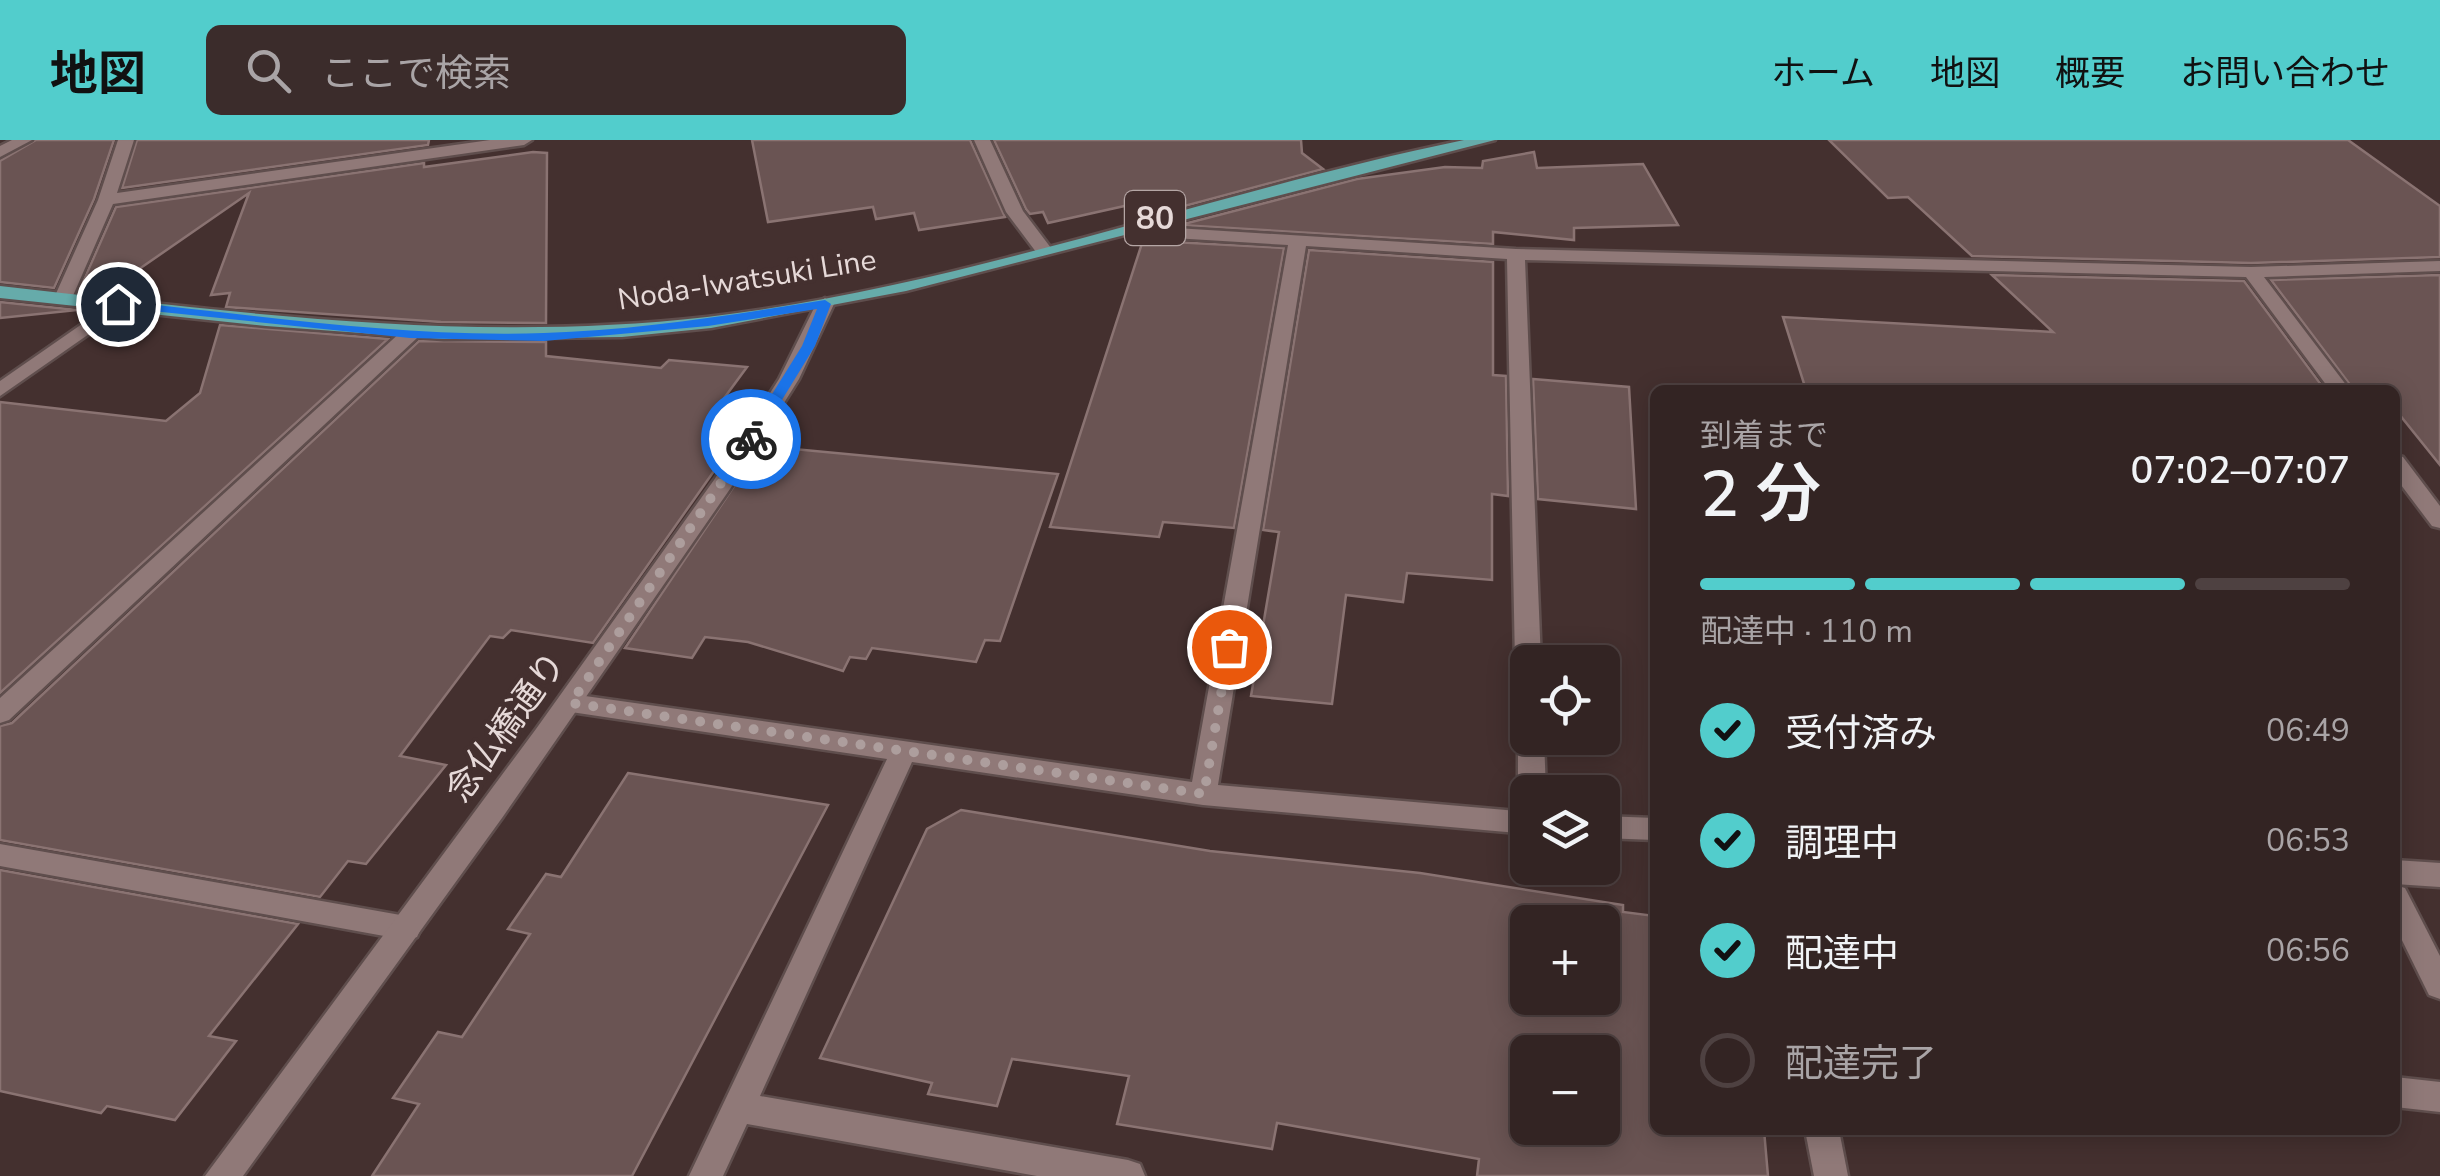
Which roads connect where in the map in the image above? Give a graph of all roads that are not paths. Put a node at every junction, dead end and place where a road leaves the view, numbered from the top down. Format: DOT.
graph roads {
  1 [pos="24,140"];
  2 [pos="126,140"];
  3 [pos="524,140"];
  4 [pos="982,140"];
  5 [pos="1486,140"];
  6 [pos="0,152"];
  7 [pos="106,200"];
  8 [pos="1142,221"];
  9 [pos="1298,241"];
  10 [pos="1042,248"];
  11 [pos="1516,254"];
  12 [pos="2440,266"];
  13 [pos="2250,272"];
  14 [pos="0,292"];
  15 [pos="63,298"];
  16 [pos="118,304"];
  17 [pos="825,304"];
  18 [pos="410,334"];
  19 [pos="2336,385"];
  20 [pos="0,390"];
  21 [pos="2400,469"];
  22 [pos="2440,521"];
  23 [pos="1528,645"];
  24 [pos="571,703"];
  25 [pos="0,712"];
  26 [pos="903,753"];
  27 [pos="1204,794"];
  28 [pos="1510,821"];
  29 [pos="1620,828"];
  30 [pos="1650,829"];
  31 [pos="0,855"];
  32 [pos="2400,872"];
  33 [pos="2440,875"];
  34 [pos="2400,907"];
  35 [pos="406,928"];
  36 [pos="2440,986"];
  37 [pos="2400,1093"];
  38 [pos="2440,1097"];
  39 [pos="737,1107"];
  40 [pos="1823,1135"];
  41 [pos="222,1176"];
  42 [pos="706,1176"];
  43 [pos="1128,1176"];
  44 [pos="1831,1176"];
  1 -- 6 [label="street"];
  2 -- 7 [label="street"];
  3 -- 7 [label="street"];
  4 -- 10 [label="street"];
  5 -- 8 [label="main road, Noda-Iwatsuki Line / 80"];
  7 -- 15 [label="street"];
  8 -- 9 [label="street"];
  8 -- 10 [label="main road, Noda-Iwatsuki Line / 80"];
  9 -- 11 [label="street"];
  9 -- 27 [label="street"];
  10 -- 17 [label="main road, Noda-Iwatsuki Line / 80"];
  11 -- 13 [label="street"];
  11 -- 23 [label="street"];
  12 -- 13 [label="street"];
  13 -- 19 [label="street"];
  14 -- 15 [label="main road, Noda-Iwatsuki Line / 80"];
  15 -- 16 [label="main road, Noda-Iwatsuki Line / 80"];
  16 -- 18 [label="main road, Noda-Iwatsuki Line / 80"];
  16 -- 20 [label="street"];
  17 -- 18 [label="main road, Noda-Iwatsuki Line / 80"];
  17 -- 24 [label="street, 念仏橋通り"];
  18 -- 25 [label="street"];
  21 -- 22 [label="street"];
  24 -- 26 [label="street"];
  24 -- 35 [label="street, 念仏橋通り"];
  26 -- 27 [label="street"];
  26 -- 39 [label="street"];
  27 -- 28 [label="street"];
  29 -- 30 [label="street"];
  31 -- 35 [label="street"];
  32 -- 33 [label="street"];
  34 -- 36 [label="street"];
  35 -- 41 [label="street, 念仏橋通り"];
  37 -- 38 [label="street"];
  39 -- 42 [label="street"];
  39 -- 43 [label="street"];
  40 -- 44 [label="street"];
}
